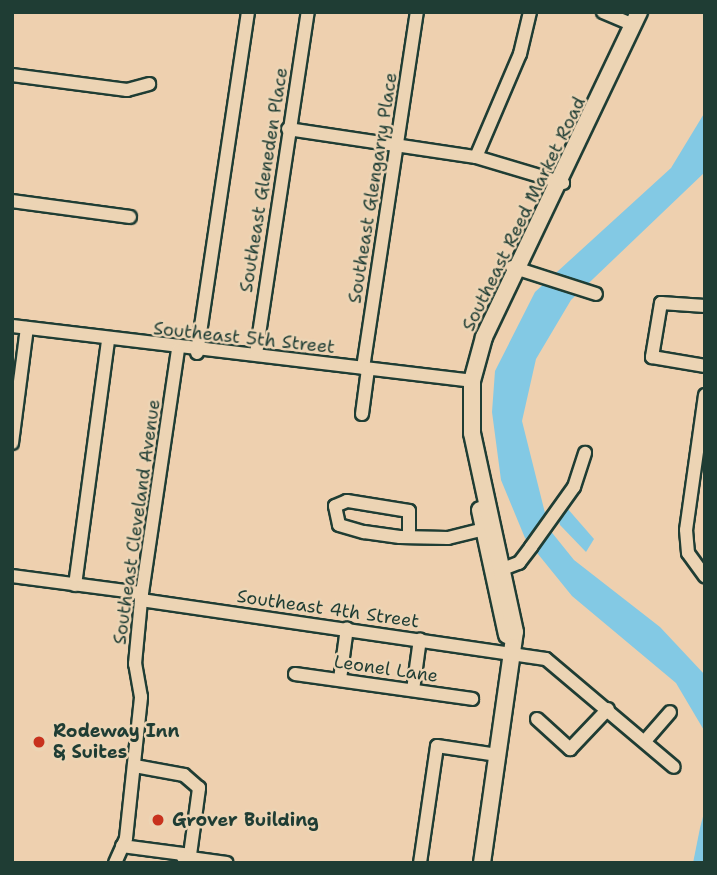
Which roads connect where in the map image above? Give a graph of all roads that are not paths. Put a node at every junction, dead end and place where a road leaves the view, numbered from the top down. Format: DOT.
graph roads {
  1 [pos="248,12"];
  2 [pos="308,12"];
  3 [pos="417,12"];
  4 [pos="530,12"];
  5 [pos="603,12"];
  6 [pos="631,18"];
  7 [pos="12,75"];
  8 [pos="149,83"];
  9 [pos="288,129"];
  10 [pos="396,146"];
  11 [pos="476,157"];
  12 [pos="559,181"];
  13 [pos="12,201"];
  14 [pos="130,217"];
  15 [pos="515,269"];
  16 [pos="596,294"];
  17 [pos="705,306"];
  18 [pos="12,326"];
  19 [pos="27,328"];
  20 [pos="108,340"];
  21 [pos="178,350"];
  22 [pos="197,353"];
  23 [pos="256,354"];
  24 [pos="705,366"];
  25 [pos="365,368"];
  26 [pos="468,381"];
  27 [pos="705,395"];
  28 [pos="362,414"];
  29 [pos="12,443"];
  30 [pos="584,453"];
  31 [pos="485,528"];
  32 [pos="409,537"];
  33 [pos="500,570"];
  34 [pos="12,576"];
  35 [pos="705,576"];
  36 [pos="75,585"];
  37 [pos="141,597"];
  38 [pos="347,628"];
  39 [pos="420,639"];
  40 [pos="511,648"];
  41 [pos="295,674"];
  42 [pos="340,679"];
  43 [pos="413,690"];
  44 [pos="472,699"];
  45 [pos="608,709"];
  46 [pos="670,712"];
  47 [pos="537,719"];
  48 [pos="645,741"];
  49 [pos="496,755"];
  50 [pos="135,766"];
  51 [pos="674,767"];
  52 [pos="122,846"];
  53 [pos="183,857"];
  54 [pos="115,863"];
  55 [pos="227,863"];
  56 [pos="420,863"];
  57 [pos="482,863"];
  1 -- 22 [label="street"];
  2 -- 9 [label="street, Southeast Gleneden Place"];
  3 -- 10 [label="street, Southeast Glengarry Place"];
  4 -- 11 [label="street"];
  5 -- 6 [label="street"];
  6 -- 12 [label="main road, Southeast Reed Market Road"];
  7 -- 8 [label="street"];
  9 -- 10 [label="street"];
  9 -- 23 [label="street, Southeast Gleneden Place"];
  10 -- 11 [label="street"];
  10 -- 25 [label="street, Southeast Glengarry Place"];
  11 -- 12 [label="street"];
  12 -- 15 [label="main road, Southeast Reed Market Road"];
  13 -- 14 [label="street"];
  15 -- 16 [label="street"];
  15 -- 26 [label="main road, Southeast Reed Market Road"];
  17 -- 24 [label="street"];
  18 -- 19 [label="street, Southeast 5th Street"];
  19 -- 20 [label="street, Southeast 5th Street"];
  19 -- 29 [label="street"];
  20 -- 21 [label="street, Southeast 5th Street"];
  20 -- 36 [label="street"];
  21 -- 22 [label="street, Southeast 5th Street"];
  21 -- 37 [label="street, Southeast Cleveland Avenue"];
  22 -- 23 [label="street, Southeast 5th Street"];
  23 -- 25 [label="street, Southeast 5th Street"];
  25 -- 26 [label="street, Southeast 5th Street"];
  25 -- 28 [label="street, Southeast Glengarry Place"];
  26 -- 31 [label="main road, Southeast Reed Market Road"];
  26 -- 33 [label="main road, Southeast Reed Market Road"];
  27 -- 35 [label="street"];
  30 -- 33 [label="street"];
  31 -- 32 [label="street"];
  31 -- 33 [label="main road, Southeast Reed Market Road"];
  32 -- 32 [label="street"];
  33 -- 40 [label="main road, Southeast Reed Market Road"];
  34 -- 36 [label="street, Southeast 4th Street"];
  36 -- 37 [label="street, Southeast 4th Street"];
  37 -- 38 [label="street, Southeast 4th Street"];
  37 -- 50 [label="street, Southeast Cleveland Avenue"];
  38 -- 39 [label="street, Southeast 4th Street"];
  38 -- 42 [label="street"];
  39 -- 40 [label="street, Southeast 4th Street"];
  39 -- 43 [label="street"];
  40 -- 45 [label="street, Southeast 4th Street"];
  40 -- 49 [label="main road, Southeast Reed Market Road"];
  41 -- 42 [label="street, Leonel Lane"];
  42 -- 43 [label="street, Leonel Lane"];
  43 -- 44 [label="street, Leonel Lane"];
  45 -- 47 [label="street"];
  45 -- 48 [label="street, Southeast 4th Street"];
  46 -- 48 [label="street"];
  48 -- 51 [label="street, Southeast 4th Street"];
  49 -- 56 [label="street"];
  49 -- 57 [label="main road, Southeast Reed Market Road"];
  50 -- 52 [label="street, Southeast Cleveland Avenue"];
  50 -- 53 [label="street"];
  52 -- 53 [label="street"];
  52 -- 54 [label="street, Southeast Cleveland Avenue"];
  53 -- 55 [label="street"];
}
